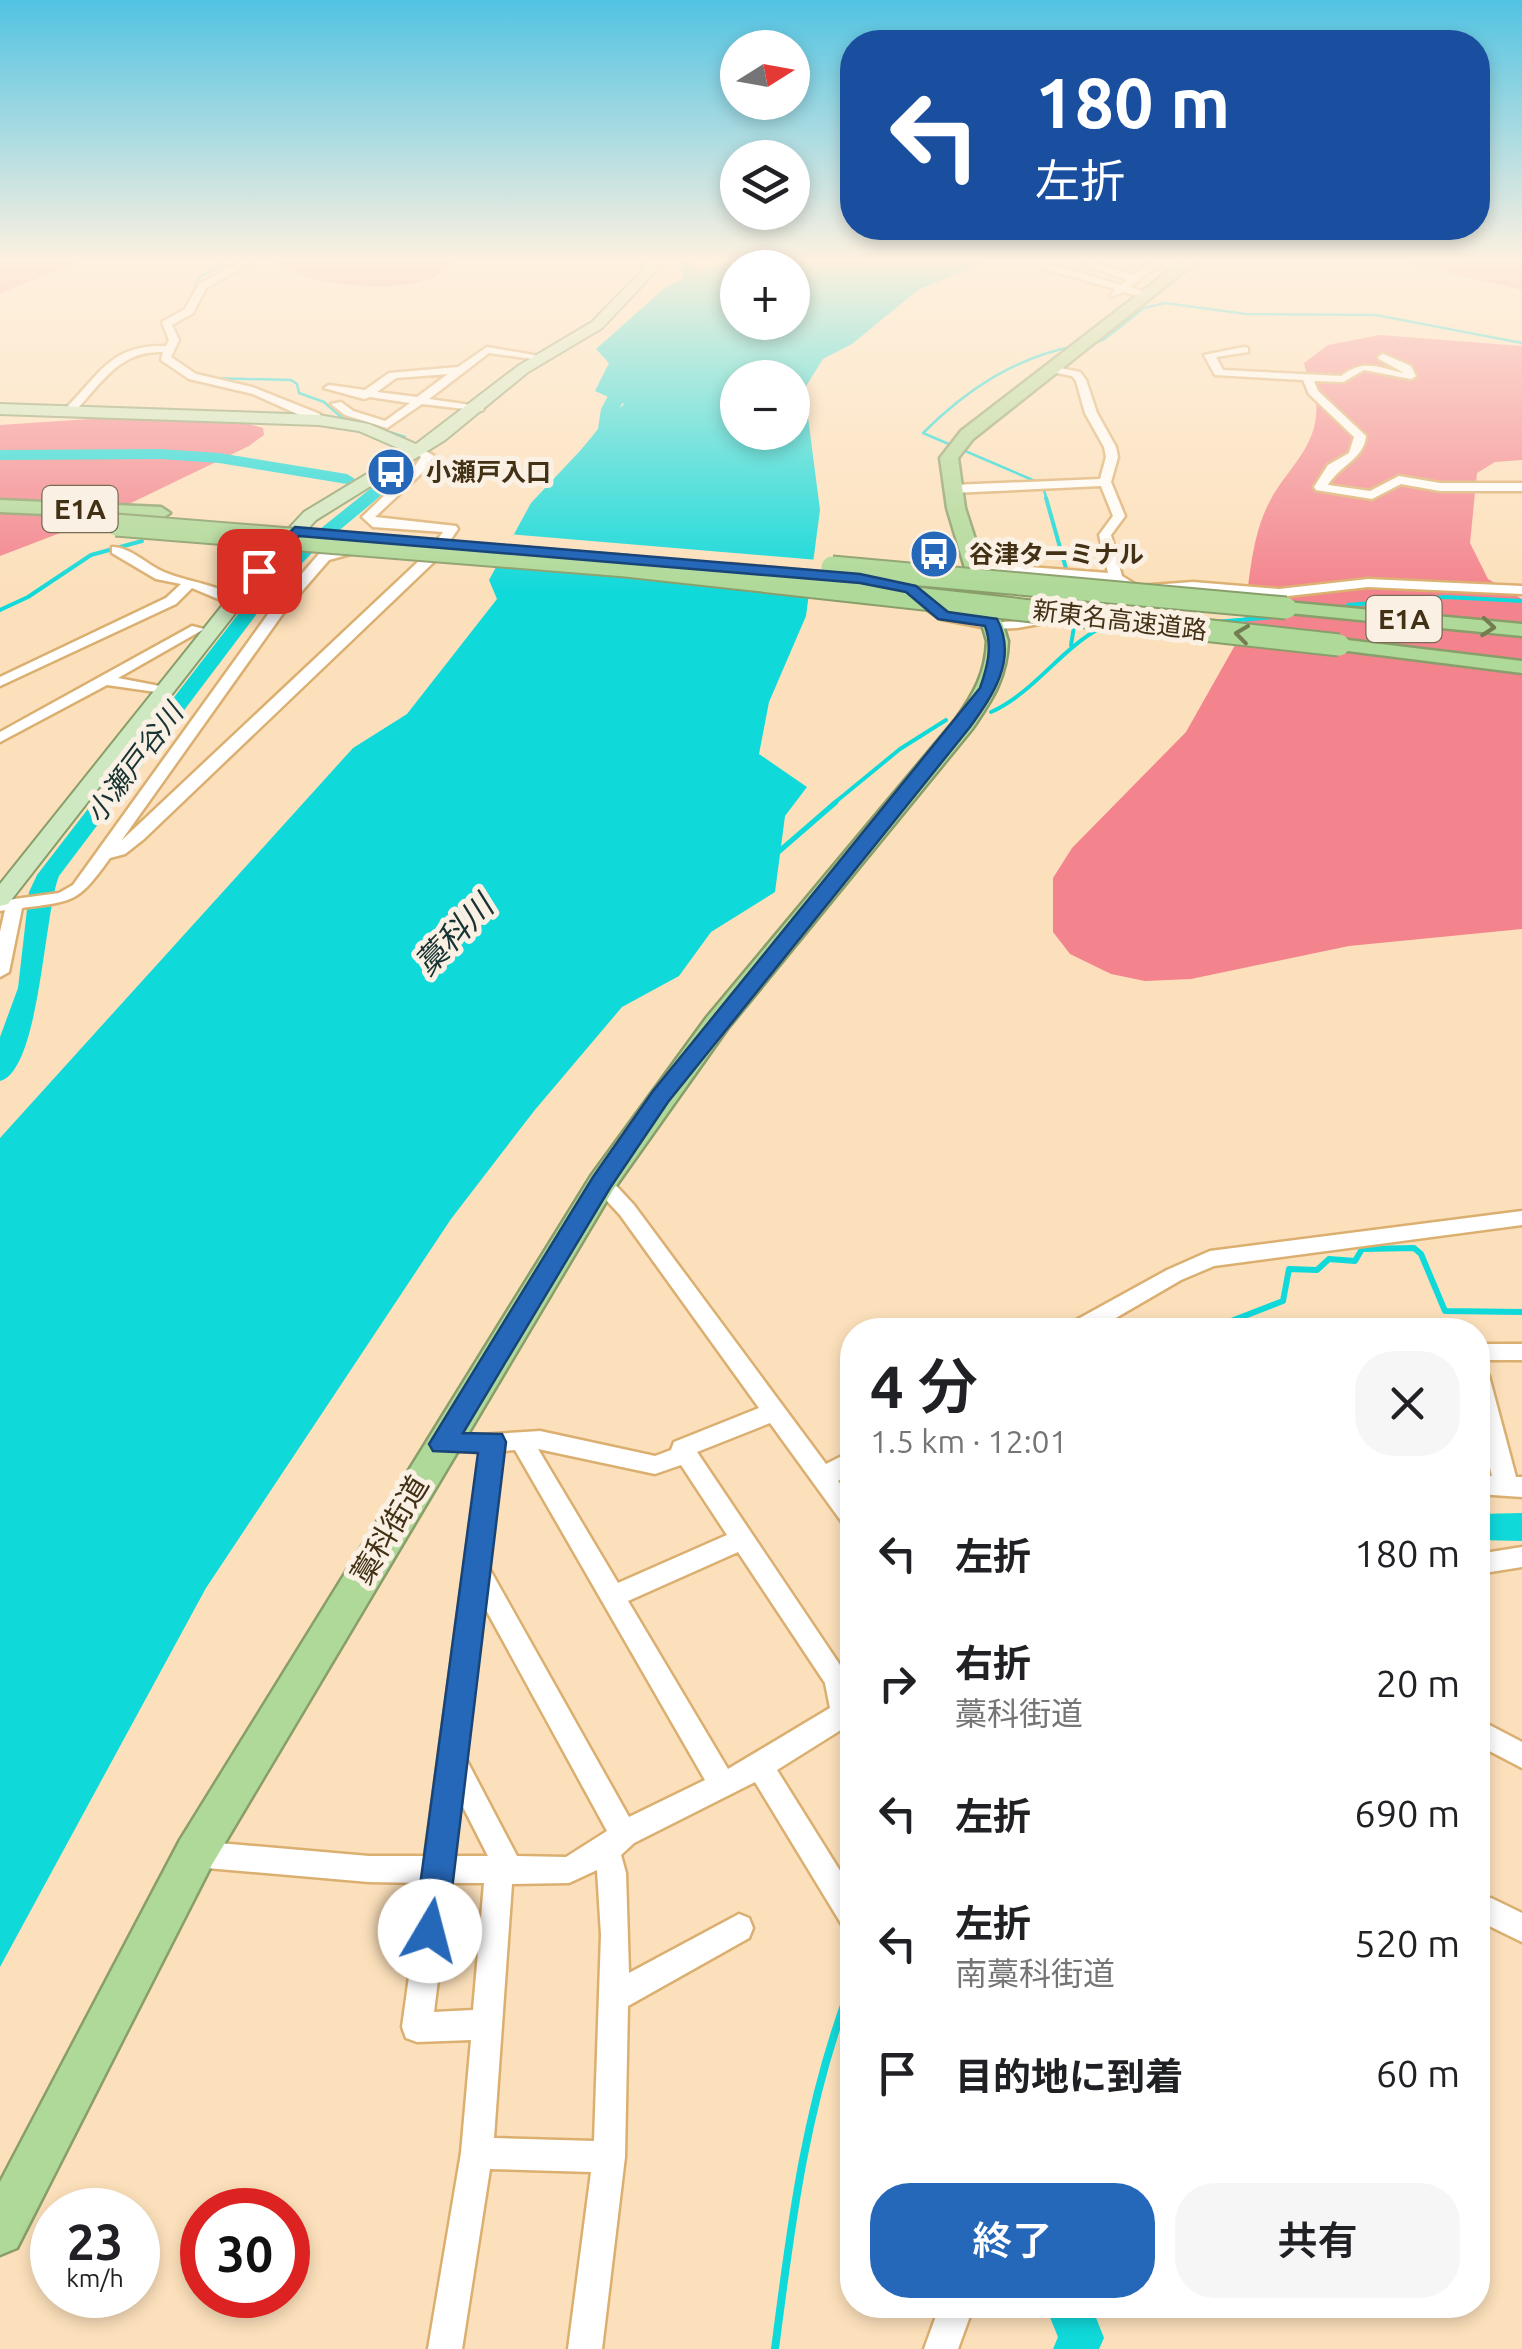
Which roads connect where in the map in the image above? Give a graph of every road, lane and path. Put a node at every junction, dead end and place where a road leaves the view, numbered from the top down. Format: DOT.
graph roads {
  1 [pos="104,373"];
  2 [pos="186,373"];
  3 [pos="425,373"];
  4 [pos="457,373"];
  5 [pos="521,373"];
  6 [pos="1045,373"];
  7 [pos="1063,373"];
  8 [pos="1219,373"];
  9 [pos="1356,373"];
  10 [pos="1382,373"];
  11 [pos="1409,373"];
  12 [pos="1307,378"];
  13 [pos="329,388"];
  14 [pos="368,394"];
  15 [pos="419,401"];
  16 [pos="0,409"];
  17 [pos="478,409"];
  18 [pos="69,412"];
  19 [pos="319,420"];
  20 [pos="416,450"];
  21 [pos="1105,482"];
  22 [pos="1522,486"];
  23 [pos="952,489"];
  24 [pos="0,505"];
  25 [pos="0,518"];
  26 [pos="295,532"];
  27 [pos="117,550"];
  28 [pos="436,550"];
  29 [pos="974,567"];
  30 [pos="1116,578"];
  31 [pos="190,582"];
  32 [pos="1135,590"];
  33 [pos="1522,590"];
  34 [pos="235,601"];
  35 [pos="992,622"];
  36 [pos="197,629"];
  37 [pos="1522,630"];
  38 [pos="1522,668"];
  39 [pos="104,680"];
  40 [pos="0,682"];
  41 [pos="166,691"];
  42 [pos="0,738"];
  43 [pos="102,854"];
  44 [pos="5,904"];
  45 [pos="0,972"];
  46 [pos="602,1183"];
  47 [pos="1522,1218"];
  48 [pos="1098,1318"];
  49 [pos="1490,1352"];
  50 [pos="1522,1352"];
  51 [pos="775,1411"];
  52 [pos="1490,1413"];
  53 [pos="521,1440"];
  54 [pos="493,1442"];
  55 [pos="442,1444"];
  56 [pos="685,1454"];
  57 [pos="840,1467"];
  58 [pos="823,1478"];
  59 [pos="1514,1486"];
  60 [pos="840,1501"];
  61 [pos="742,1539"];
  62 [pos="1522,1557"];
  63 [pos="1490,1562"];
  64 [pos="477,1570"];
  65 [pos="614,1596"];
  66 [pos="840,1688"];
  67 [pos="840,1716"];
  68 [pos="1490,1738"];
  69 [pos="1522,1756"];
  70 [pos="453,1760"];
  71 [pos="760,1766"];
  72 [pos="722,1784"];
  73 [pos="615,1842"];
  74 [pos="195,1854"];
  75 [pos="439,1867"];
  76 [pos="504,1870"];
  77 [pos="840,1896"];
  78 [pos="1492,1912"];
  79 [pos="739,1928"];
  80 [pos="1522,1928"];
  81 [pos="615,1997"];
  82 [pos="487,2025"];
  83 [pos="478,2153"];
  84 [pos="609,2157"];
  85 [pos="0,2231"];
  86 [pos="952,2318"];
  87 [pos="446,2349"];
  88 [pos="585,2349"];
  89 [pos="941,2349"];
  1 -- 18 [label="street"];
  2 -- 19 [label="street"];
  3 -- 14 [label="street"];
  4 -- 15 [label="street"];
  5 -- 17 [label="main road"];
  6 -- 23 [label="highway, 藁科街道"];
  7 -- 21 [label="street"];
  8 -- 12 [label="street"];
  9 -- 12 [label="street"];
  10 -- 11 [label="street"];
  12 -- 22 [label="street"];
  13 -- 14 [label="street"];
  14 -- 15 [label="street"];
  14 -- 15 [label="street"];
  15 -- 17 [label="street"];
  16 -- 18 [label="main road"];
  17 -- 20 [label="main road"];
  18 -- 19 [label="main road"];
  19 -- 20 [label="main road"];
  20 -- 26 [label="main road"];
  20 -- 28 [label="street"];
  21 -- 23 [label="street"];
  21 -- 30 [label="street"];
  23 -- 29 [label="highway, 藁科街道"];
  24 -- 37 [label="highway, 新東名高速道路 / E1A, one-way, bridge"];
  38 -- 25 [label="highway, 新東名高速道路 / E1A, one-way, bridge"];
  26 -- 28 [label="street"];
  26 -- 34 [label="main road"];
  27 -- 31 [label="street"];
  28 -- 35 [label="street"];
  28 -- 43 [label="street"];
  28 -- 43 [label="street"];
  29 -- 30 [label="street"];
  29 -- 35 [label="highway, 藁科街道"];
  30 -- 32 [label="street"];
  31 -- 34 [label="street"];
  31 -- 40 [label="street"];
  32 -- 33 [label="street"];
  32 -- 35 [label="street"];
  34 -- 41 [label="main road"];
  35 -- 46 [label="highway, 藁科街道"];
  36 -- 39 [label="street"];
  39 -- 41 [label="street"];
  39 -- 42 [label="street"];
  41 -- 44 [label="main road"];
  43 -- 44 [label="street"];
  44 -- 45 [label="street"];
  46 -- 51 [label="street"];
  46 -- 55 [label="highway, 藁科街道"];
  47 -- 48 [label="street"];
  49 -- 50 [label="street"];
  51 -- 56 [label="street"];
  51 -- 58 [label="street"];
  52 -- 59 [label="street"];
  53 -- 54 [label="street"];
  53 -- 56 [label="street"];
  53 -- 65 [label="street"];
  54 -- 55 [label="street"];
  54 -- 64 [label="street"];
  55 -- 74 [label="highway, 藁科街道"];
  56 -- 61 [label="street"];
  57 -- 58 [label="street"];
  58 -- 60 [label="street"];
  61 -- 65 [label="street"];
  61 -- 66 [label="street"];
  62 -- 63 [label="street"];
  64 -- 70 [label="street"];
  64 -- 73 [label="street"];
  65 -- 72 [label="street"];
  67 -- 71 [label="street"];
  68 -- 69 [label="street"];
  70 -- 75 [label="street"];
  70 -- 76 [label="street"];
  71 -- 72 [label="street"];
  71 -- 77 [label="street"];
  72 -- 73 [label="street"];
  73 -- 76 [label="street"];
  73 -- 81 [label="street"];
  74 -- 75 [label="street"];
  74 -- 85 [label="highway, 藁科街道"];
  75 -- 76 [label="street"];
  75 -- 82 [label="street"];
  76 -- 82 [label="street"];
  78 -- 80 [label="street"];
  79 -- 81 [label="street"];
  81 -- 84 [label="street"];
  82 -- 83 [label="street"];
  83 -- 84 [label="street"];
  83 -- 87 [label="street"];
  84 -- 88 [label="street"];
  86 -- 89 [label="street"];
}
